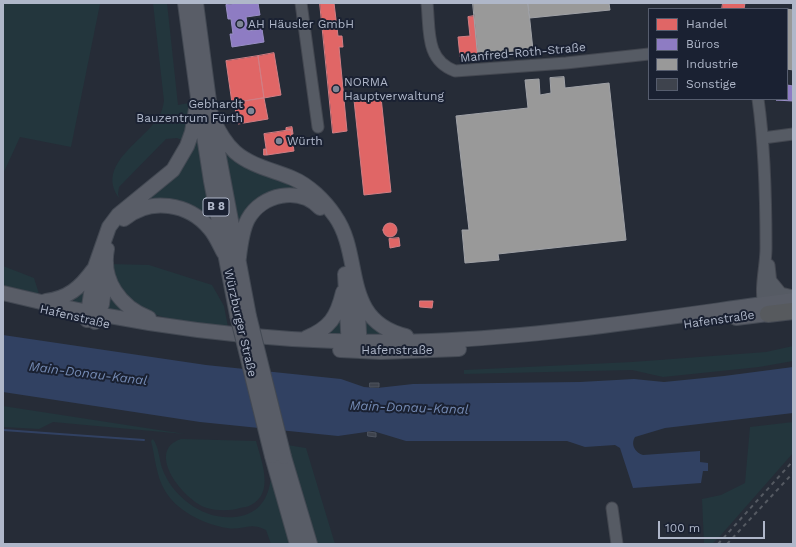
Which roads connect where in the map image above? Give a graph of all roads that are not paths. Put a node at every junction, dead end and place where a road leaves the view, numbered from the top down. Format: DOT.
graph roads {
  1 [pos="185,3"];
  2 [pos="196,3"];
  3 [pos="301,3"];
  4 [pos="427,3"];
  5 [pos="648,54"];
  6 [pos="198,98"];
  7 [pos="758,100"];
  8 [pos="211,116"];
  9 [pos="318,127"];
  10 [pos="793,134"];
  11 [pos="763,138"];
  12 [pos="766,249"];
  13 [pos="224,254"];
  14 [pos="238,265"];
  15 [pos="101,270"];
  16 [pos="346,282"];
  17 [pos="772,282"];
  18 [pos="3,293"];
  19 [pos="357,293"];
  20 [pos="793,296"];
  21 [pos="3,300"];
  22 [pos="793,300"];
  23 [pos="41,302"];
  24 [pos="767,307"];
  25 [pos="793,311"];
  26 [pos="243,316"];
  27 [pos="92,317"];
  28 [pos="176,327"];
  29 [pos="304,339"];
  30 [pos="430,341"];
  31 [pos="355,346"];
  32 [pos="278,456"];
  33 [pos="612,508"];
  34 [pos="297,544"];
  35 [pos="310,544"];
  36 [pos="617,544"];
  1 -- 6 [label="main road, B 8"];
  2 -- 8 [label="main road, B 8"];
  3 -- 9 [label="street"];
  4 -- 5 [label="street, Manfred-Roth-Straße"];
  6 -- 13 [label="main road, Würzburger Straße / B 8"];
  6 -- 15 [label="main road"];
  7 -- 11 [label="street"];
  8 -- 14 [label="main road, Würzburger Straße / B 8"];
  8 -- 19 [label="main road"];
  10 -- 11 [label="street"];
  11 -- 12 [label="street"];
  12 -- 17 [label="street"];
  12 -- 24 [label="street"];
  13 -- 15 [label="main road"];
  13 -- 26 [label="main road, Würzburger Straße / B 8"];
  14 -- 16 [label="main road"];
  14 -- 26 [label="main road, Würzburger Straße / B 8"];
  15 -- 23 [label="main road"];
  15 -- 27 [label="main road"];
  15 -- 28 [label="main road"];
  16 -- 29 [label="main road"];
  16 -- 31 [label="main road"];
  17 -- 20 [label="street"];
  17 -- 24 [label="street"];
  18 -- 23 [label="main road, Hafenstraße"];
  19 -- 30 [label="main road"];
  19 -- 31 [label="main road"];
  21 -- 27 [label="main road, Hafenstraße"];
  22 -- 24 [label="main road, Hafenstraße"];
  23 -- 27 [label="main road, Hafenstraße"];
  24 -- 25 [label="highway, Hafenstraße"];
  24 -- 30 [label="main road, Hafenstraße"];
  24 -- 31 [label="main road, Hafenstraße"];
  26 -- 32 [label="main road, Würzburger Straße / B 8, bridge"];
  27 -- 28 [label="main road, Hafenstraße"];
  27 -- 31 [label="main road, Hafenstraße"];
  28 -- 29 [label="main road, Hafenstraße"];
  29 -- 31 [label="main road, Hafenstraße"];
  30 -- 31 [label="main road, Hafenstraße"];
  32 -- 34 [label="main road, Würzburger Straße / B 8"];
  32 -- 35 [label="main road, Würzburger Straße / B 8"];
  33 -- 36 [label="street"];
}
